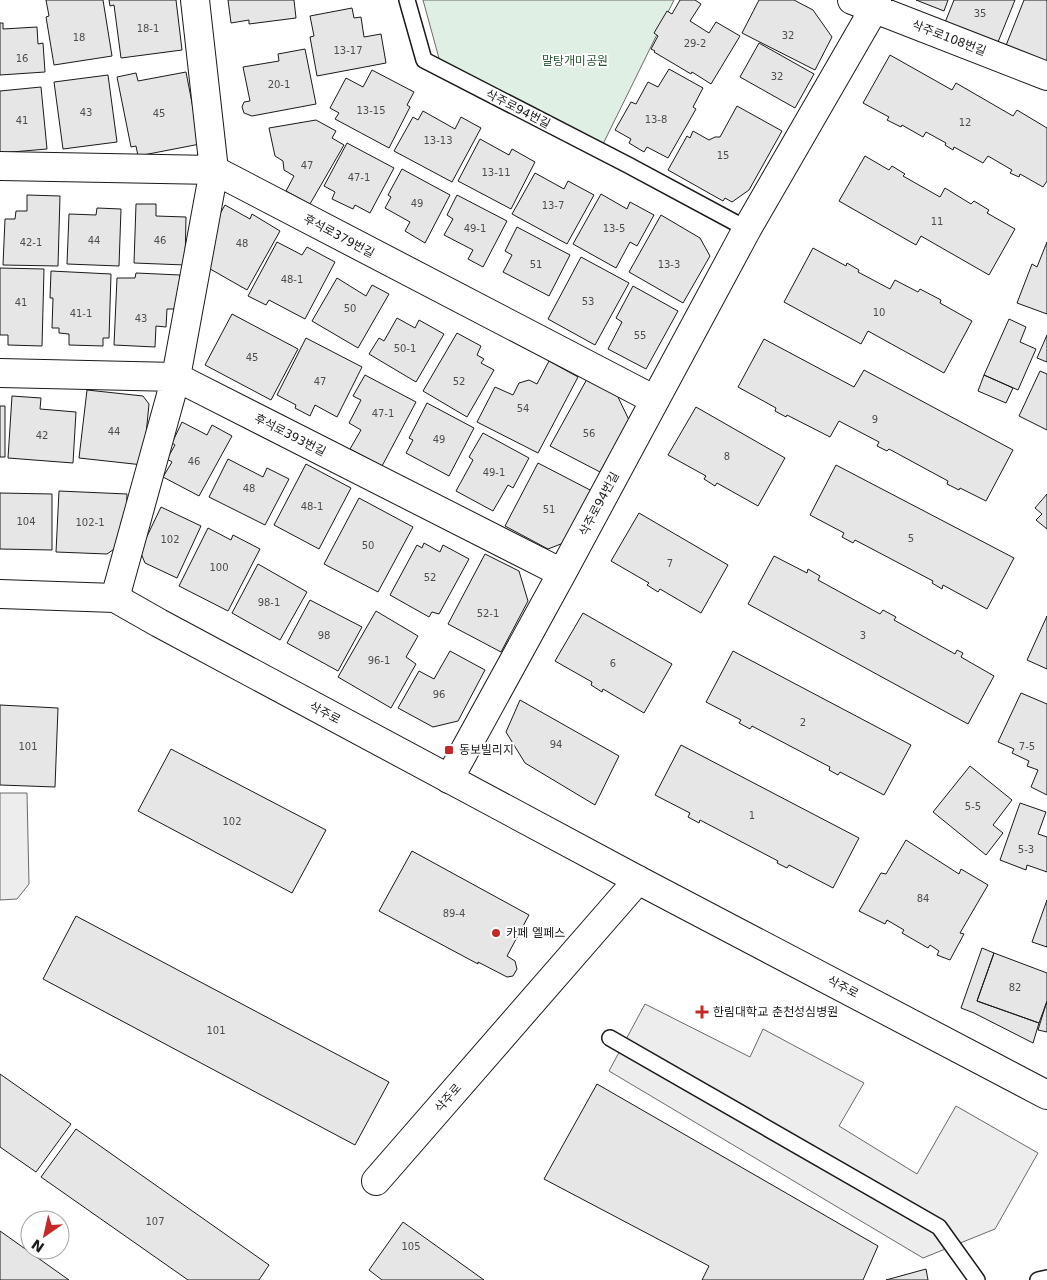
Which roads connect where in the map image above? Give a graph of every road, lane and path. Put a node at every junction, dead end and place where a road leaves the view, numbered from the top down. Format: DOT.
graph roads {
  1 [pos="195,0"];
  2 [pos="407,0"];
  3 [pos="867,3"];
  4 [pos="1047,76"];
  5 [pos="0,166"];
  6 [pos="214,170"];
  7 [pos="747,229"];
  8 [pos="0,372"];
  9 [pos="176,377"];
  10 [pos="655,400"];
  11 [pos="562,573"];
  12 [pos="0,594"];
  13 [pos="115,598"];
  14 [pos="449,779"];
  15 [pos="638,880"];
  16 [pos="610,1038"];
  17 [pos="1047,1095"];
  18 [pos="376,1181"];
  19 [pos="1047,1278"];
  20 [pos="977,1280"];
  21 [pos="1038,1280"];
  1 -- 6 [label="street"];
  2 -- 7 [label="lane, 삭주로94번길"];
  3 -- 4 [label="street, 삭주로108번길"];
  3 -- 7 [label="street, 삭주로94번길"];
  5 -- 6 [label="street, 후석로379번길"];
  6 -- 9 [label="street"];
  6 -- 10 [label="street, 후석로379번길"];
  7 -- 10 [label="street, 삭주로94번길"];
  8 -- 9 [label="street, 후석로393번길"];
  9 -- 11 [label="street, 후석로393번길"];
  9 -- 13 [label="street"];
  10 -- 11 [label="street, 삭주로94번길"];
  11 -- 14 [label="street, 삭주로94번길"];
  12 -- 13 [label="street, 삭주로"];
  13 -- 14 [label="street, 삭주로"];
  14 -- 15 [label="street, 삭주로"];
  15 -- 17 [label="street, 삭주로"];
  15 -- 18 [label="street, 삭주로"];
  16 -- 20 [label="lane"];
  19 -- 21 [label="lane"];
}
